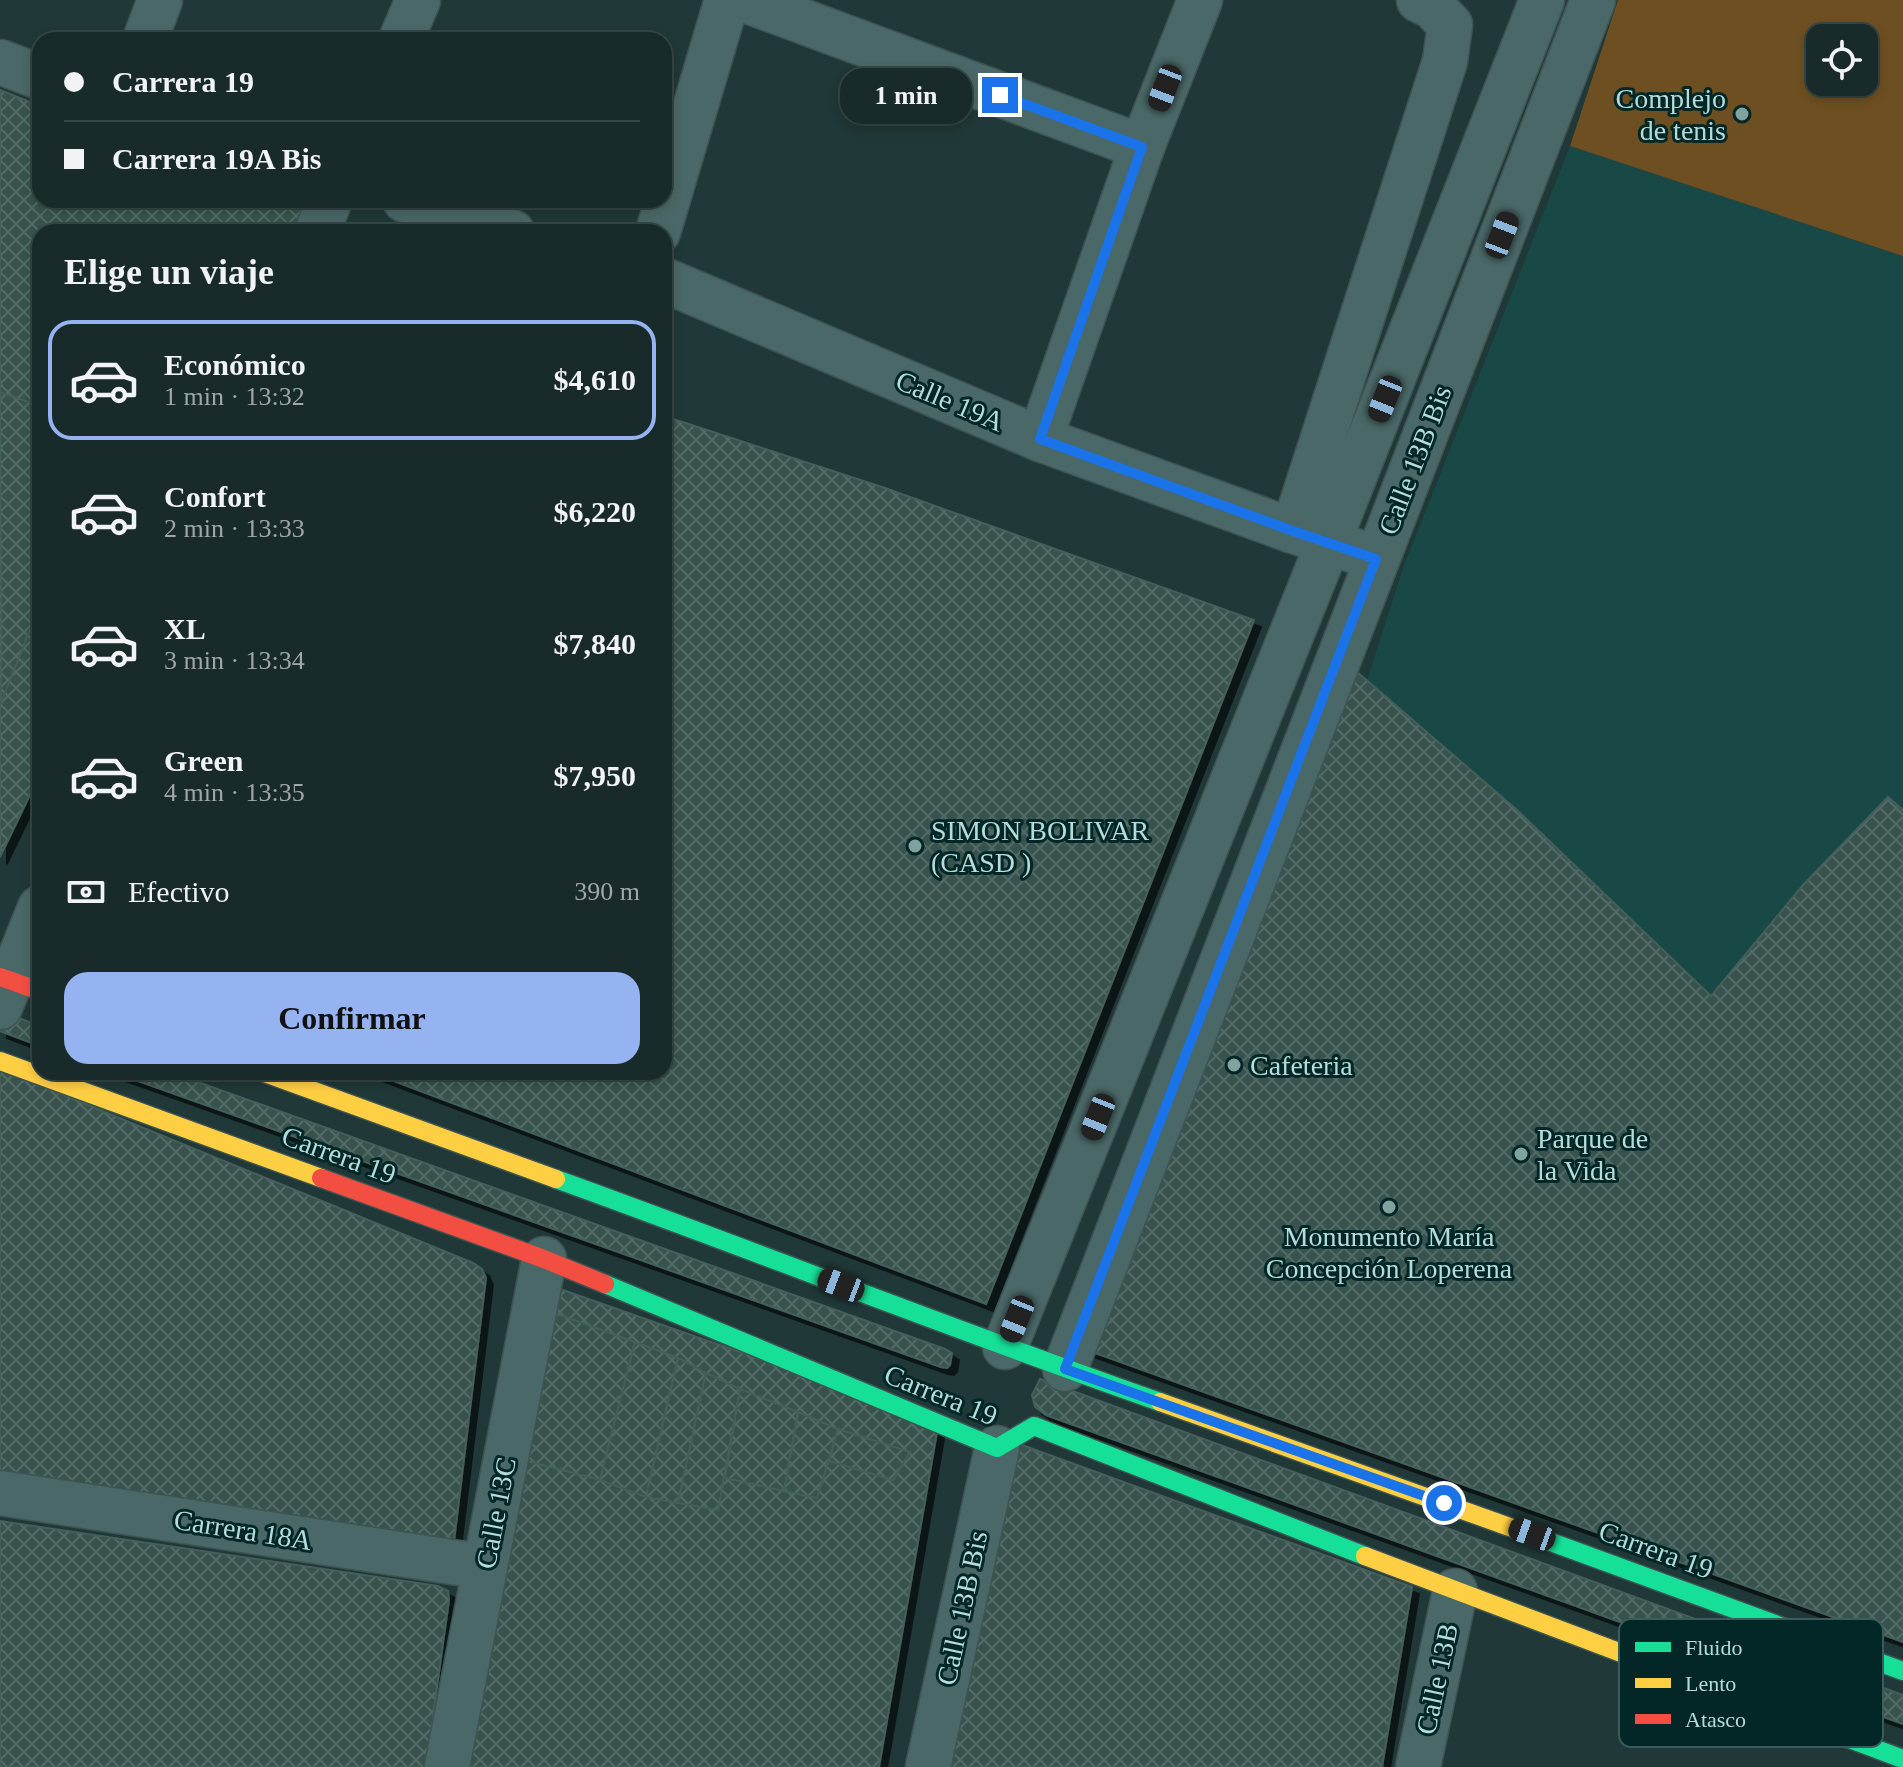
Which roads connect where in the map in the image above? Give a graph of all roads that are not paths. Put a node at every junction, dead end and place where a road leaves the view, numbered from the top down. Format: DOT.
graph roads {
  1 [pos="160,0"];
  2 [pos="418,0"];
  3 [pos="727,0"];
  4 [pos="745,0"];
  5 [pos="1200,0"];
  6 [pos="1419,0"];
  7 [pos="1542,0"];
  8 [pos="1593,0"];
  9 [pos="148,32"];
  10 [pos="404,32"];
  11 [pos="0,62"];
  12 [pos="32,74"];
  13 [pos="1142,147"];
  14 [pos="672,185"];
  15 [pos="432,208"];
  16 [pos="485,224"];
  17 [pos="672,283"];
  18 [pos="1040,439"];
  19 [pos="1311,536"];
  20 [pos="1376,559"];
  21 [pos="32,932"];
  22 [pos="13,989"];
  23 [pos="0,1061"];
  24 [pos="32,1073"];
  25 [pos="52,1080"];
  26 [pos="284,1080"];
  27 [pos="544,1259"];
  28 [pos="1005,1347"];
  29 [pos="1065,1369"];
  30 [pos="997,1448"];
  31 [pos="0,1493"];
  32 [pos="485,1567"];
  33 [pos="1455,1591"];
  34 [pos="1761,1619"];
  35 [pos="1619,1652"];
  36 [pos="1883,1664"];
  37 [pos="1903,1671"];
  38 [pos="1871,1747"];
  39 [pos="1903,1759"];
  40 [pos="447,1767"];
  41 [pos="928,1767"];
  42 [pos="1418,1767"];
  1 -- 9 [label="street"];
  2 -- 10 [label="street"];
  3 -- 14 [label="street"];
  4 -- 13 [label="street"];
  5 -- 13 [label="street"];
  6 -- 19 [label="street"];
  7 -- 19 [label="street, Calle 13B Bis"];
  8 -- 20 [label="street, Calle 13B Bis"];
  11 -- 12 [label="street"];
  13 -- 18 [label="street"];
  15 -- 16 [label="street"];
  17 -- 18 [label="street, Calle 19A"];
  18 -- 19 [label="street, Calle 19A"];
  19 -- 20 [label="street, Calle 19A"];
  19 -- 28 [label="street, Calle 13B Bis"];
  20 -- 29 [label="street, Calle 13B Bis"];
  21 -- 22 [label="street"];
  23 -- 24 [label="highway, Carrera 19"];
  25 -- 27 [label="highway, Carrera 19"];
  26 -- 28 [label="highway, Carrera 19"];
  27 -- 30 [label="highway, Carrera 19"];
  27 -- 32 [label="street, Calle 13C"];
  28 -- 29 [label="highway, Carrera 19"];
  29 -- 34 [label="highway, Carrera 19"];
  30 -- 33 [label="highway, Carrera 19"];
  30 -- 41 [label="street, Calle 13B Bis"];
  31 -- 32 [label="street, Carrera 18A"];
  32 -- 40 [label="street, Calle 13C"];
  33 -- 35 [label="highway, Carrera 19"];
  33 -- 42 [label="street, Calle 13B"];
  36 -- 37 [label="highway, Carrera 19"];
  38 -- 39 [label="highway, Carrera 19"];
}
